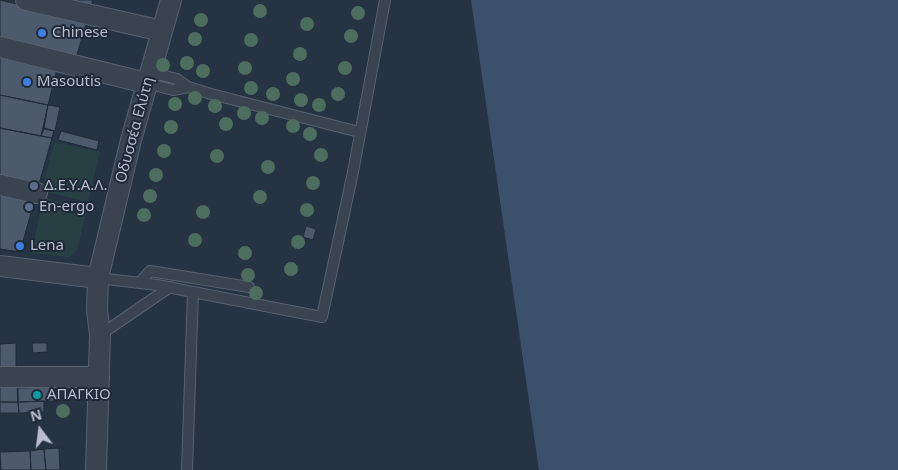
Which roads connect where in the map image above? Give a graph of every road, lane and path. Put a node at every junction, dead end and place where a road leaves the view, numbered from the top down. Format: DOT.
graph roads {
  1 [pos="26,0"];
  2 [pos="171,0"];
  3 [pos="384,0"];
  4 [pos="162,31"];
  5 [pos="0,47"];
  6 [pos="148,78"];
  7 [pos="359,132"];
  8 [pos="0,185"];
  9 [pos="38,193"];
  10 [pos="0,266"];
  11 [pos="98,278"];
  12 [pos="140,282"];
  13 [pos="170,287"];
  14 [pos="193,292"];
  15 [pos="231,300"];
  16 [pos="100,335"];
  17 [pos="99,376"];
  18 [pos="0,377"];
  19 [pos="96,470"];
  20 [pos="187,470"];
  1 -- 4 [label="street"];
  2 -- 4 [label="street, Οδυσσέα Ελύτη"];
  3 -- 7 [label="lane"];
  4 -- 6 [label="street, Οδυσσέα Ελύτη"];
  5 -- 6 [label="street"];
  6 -- 7 [label="lane"];
  6 -- 11 [label="street, Οδυσσέα Ελύτη"];
  7 -- 15 [label="lane"];
  8 -- 9 [label="street"];
  10 -- 11 [label="street"];
  11 -- 12 [label="lane"];
  11 -- 16 [label="street, Οδυσσέα Ελύτη"];
  12 -- 13 [label="lane"];
  12 -- 15 [label="lane"];
  13 -- 14 [label="lane"];
  13 -- 16 [label="lane"];
  14 -- 15 [label="lane"];
  14 -- 20 [label="lane"];
  16 -- 17 [label="street, Οδυσσέα Ελύτη"];
  17 -- 18 [label="street"];
  17 -- 19 [label="street, Οδυσσέα Ελύτη"];
}
